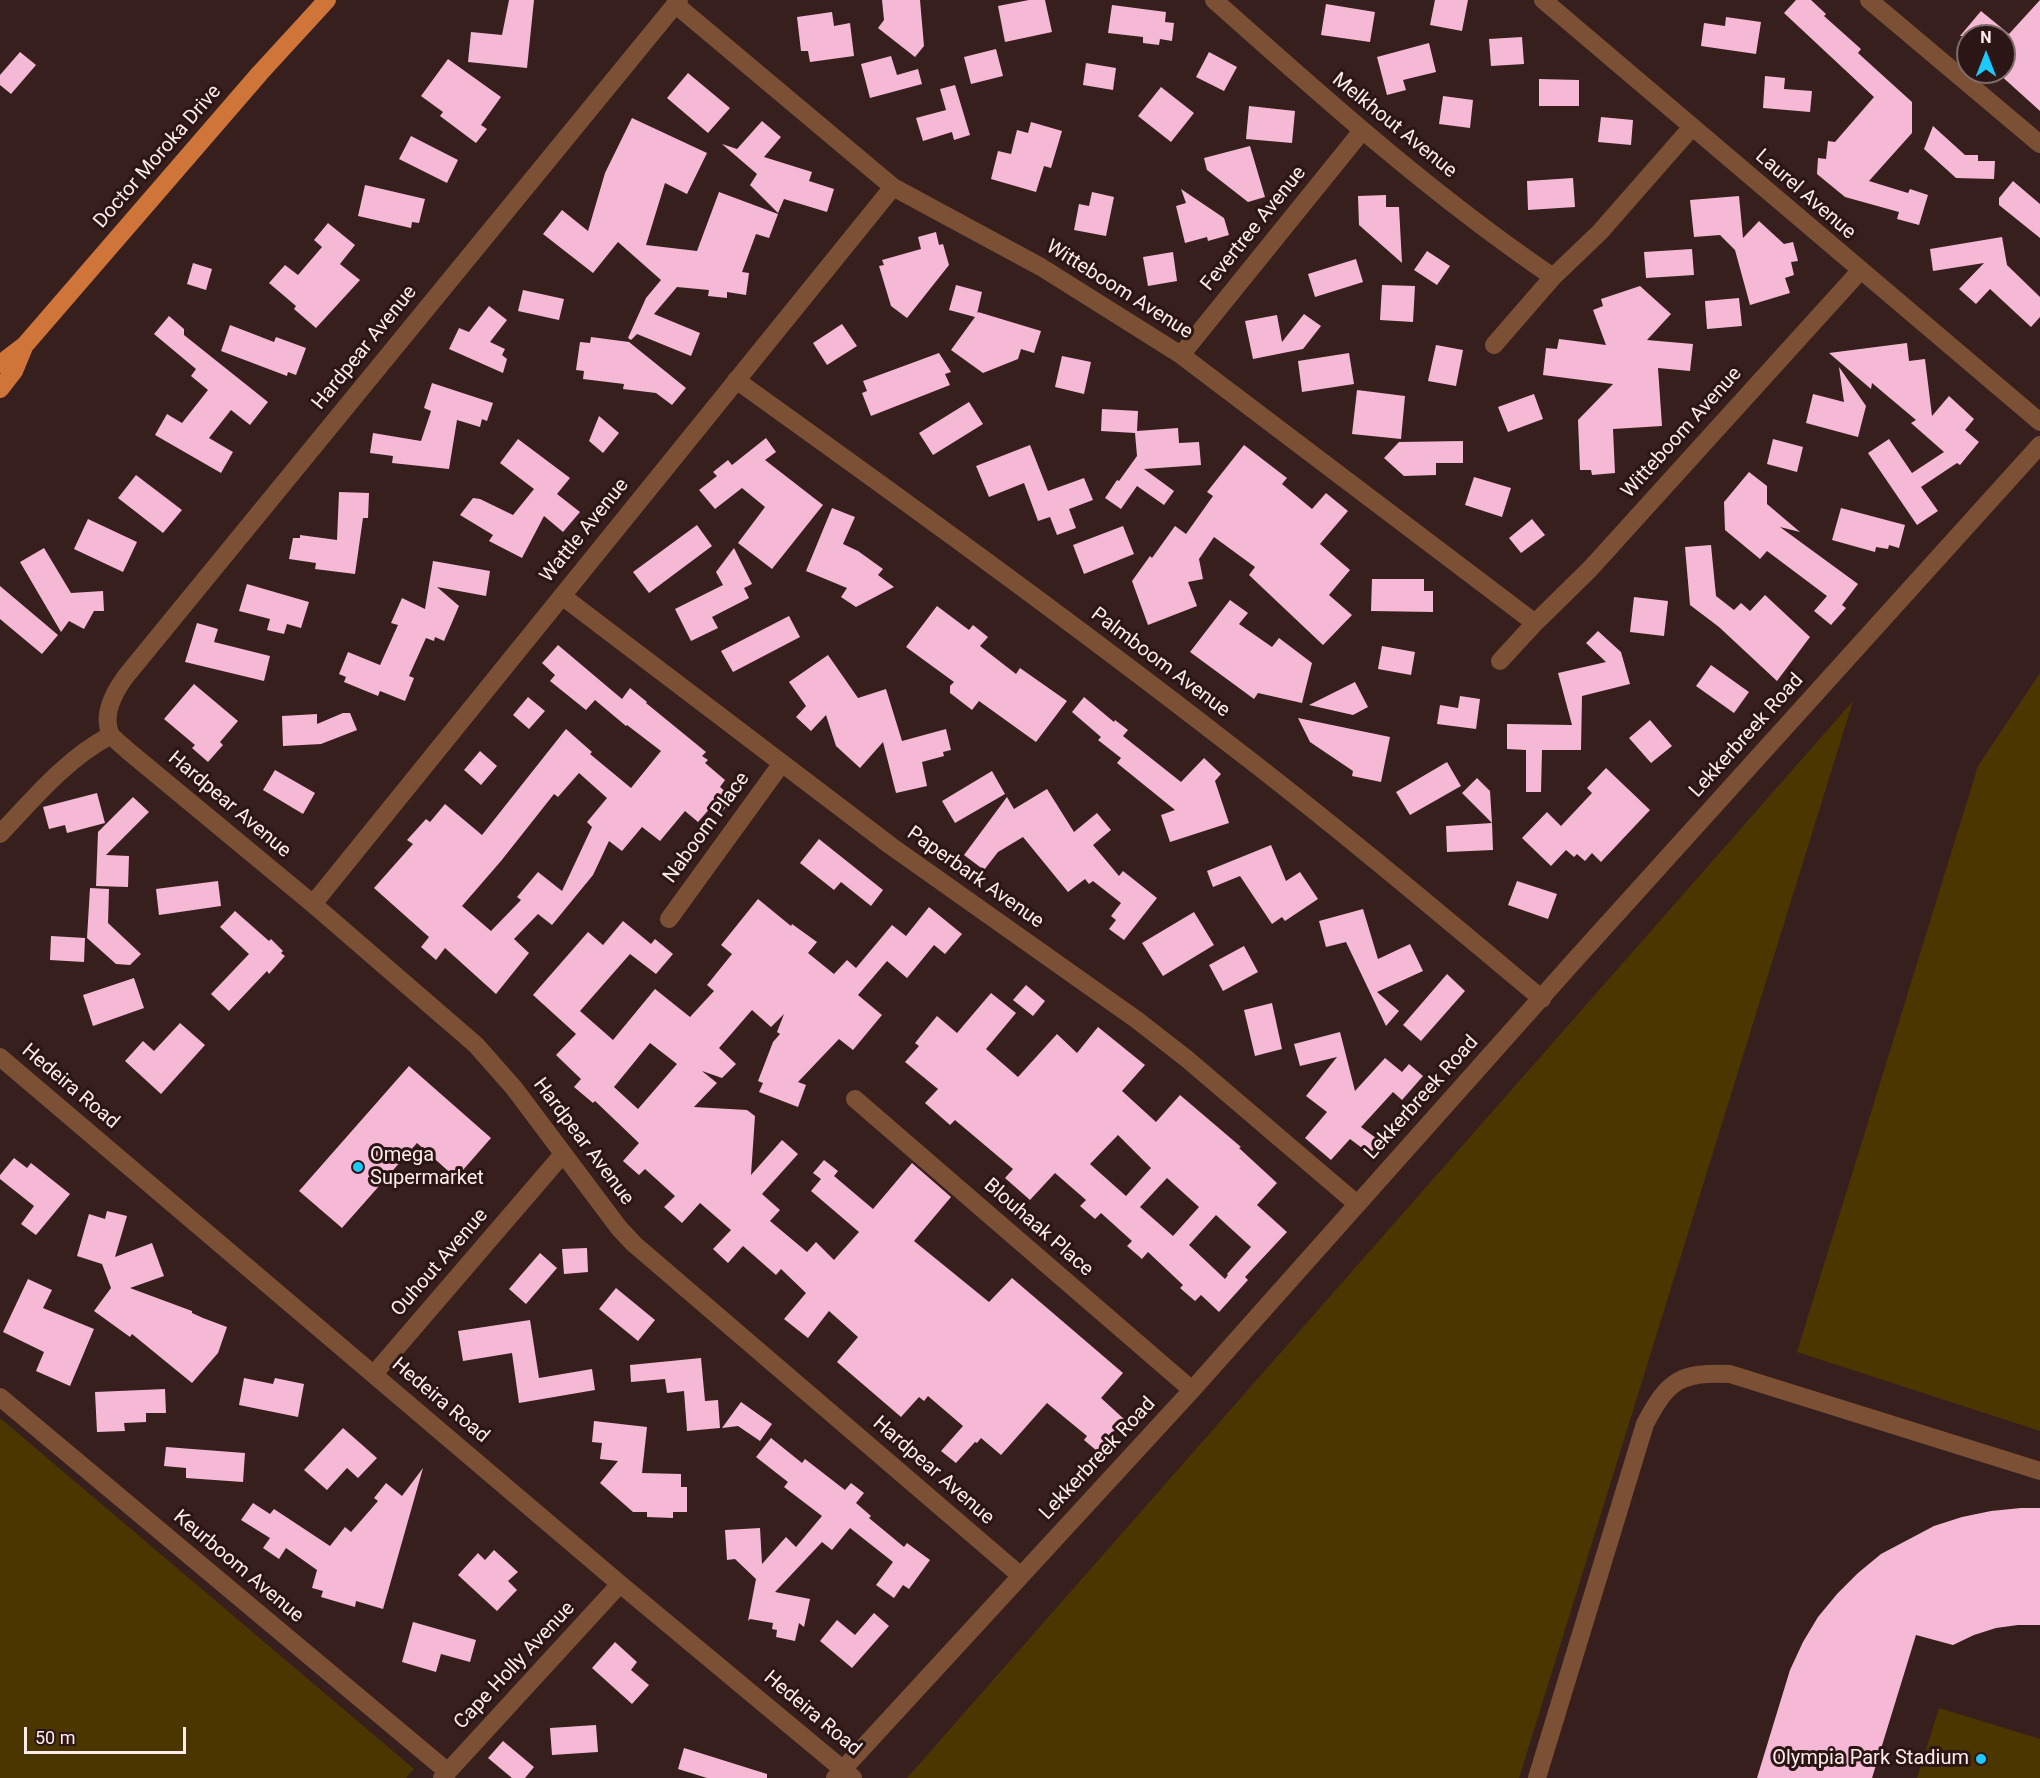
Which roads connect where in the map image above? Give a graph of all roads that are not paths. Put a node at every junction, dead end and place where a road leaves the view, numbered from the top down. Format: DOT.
graph roads {
  1 [pos="327,0"];
  2 [pos="1214,0"];
  3 [pos="1543,0"];
  4 [pos="1869,0"];
  5 [pos="677,2"];
  6 [pos="1692,127"];
  7 [pos="1362,131"];
  8 [pos="2040,144"];
  9 [pos="893,188"];
  10 [pos="1860,271"];
  11 [pos="1553,278"];
  12 [pos="25,345"];
  13 [pos="1494,345"];
  14 [pos="1181,355"];
  15 [pos="0,364"];
  16 [pos="736,380"];
  17 [pos="0,389"];
  18 [pos="2040,422"];
  19 [pos="2040,445"];
  20 [pos="562,596"];
  21 [pos="1535,623"];
  22 [pos="1500,661"];
  23 [pos="111,735"];
  24 [pos="782,764"];
  25 [pos="0,834"];
  26 [pos="313,903"];
  27 [pos="669,919"];
  28 [pos="1542,999"];
  29 [pos="0,1057"];
  30 [pos="855,1099"];
  31 [pos="563,1154"];
  32 [pos="1357,1204"];
  33 [pos="374,1374"];
  34 [pos="1192,1390"];
  35 [pos="0,1396"];
  36 [pos="2040,1471"];
  37 [pos="1021,1576"];
  38 [pos="620,1584"];
  39 [pos="445,1775"];
  40 [pos="843,1775"];
  41 [pos="1537,1778"];
  1 -- 12 [label="main road, Doctor Moroka Drive"];
  2 -- 7 [label="street, Melkhout Avenue"];
  3 -- 6 [label="street, Laurel Avenue"];
  4 -- 8 [label="street"];
  5 -- 9 [label="street, Witteboom Avenue"];
  5 -- 23 [label="street, Hardpear Avenue"];
  6 -- 10 [label="street, Laurel Avenue"];
  6 -- 11 [label="street"];
  7 -- 11 [label="street, Melkhout Avenue"];
  7 -- 14 [label="street, Fevertree Avenue"];
  9 -- 14 [label="street, Witteboom Avenue"];
  9 -- 16 [label="street, Wattle Avenue"];
  10 -- 18 [label="street, Laurel Avenue"];
  10 -- 21 [label="street, Witteboom Avenue"];
  11 -- 13 [label="street"];
  12 -- 15 [label="main road, Doctor Moroka Drive"];
  12 -- 17 [label="main road, Doctor Moroka Drive"];
  14 -- 21 [label="street, Witteboom Avenue"];
  16 -- 20 [label="street, Wattle Avenue"];
  16 -- 28 [label="street, Palmboom Avenue"];
  19 -- 28 [label="street, Lekkerbreek Road"];
  20 -- 24 [label="street, Paperbark Avenue"];
  20 -- 26 [label="street, Wattle Avenue"];
  21 -- 22 [label="street, Witteboom Avenue"];
  23 -- 25 [label="street"];
  23 -- 26 [label="street, Hardpear Avenue"];
  24 -- 27 [label="street, Naboom Place"];
  24 -- 32 [label="street, Paperbark Avenue"];
  26 -- 31 [label="street, Hardpear Avenue"];
  28 -- 32 [label="street, Lekkerbreek Road"];
  29 -- 33 [label="street, Hedeira Road"];
  30 -- 34 [label="street, Blouhaak Place"];
  31 -- 33 [label="street, Ouhout Avenue"];
  31 -- 37 [label="street, Hardpear Avenue"];
  32 -- 34 [label="street, Lekkerbreek Road"];
  33 -- 38 [label="street, Hedeira Road"];
  34 -- 37 [label="street, Lekkerbreek Road"];
  35 -- 39 [label="street, Keurboom Avenue"];
  36 -- 41 [label="street"];
  37 -- 40 [label="street, Lekkerbreek Road"];
  38 -- 39 [label="street, Cape Holly Avenue"];
  38 -- 40 [label="street, Hedeira Road"];
}
